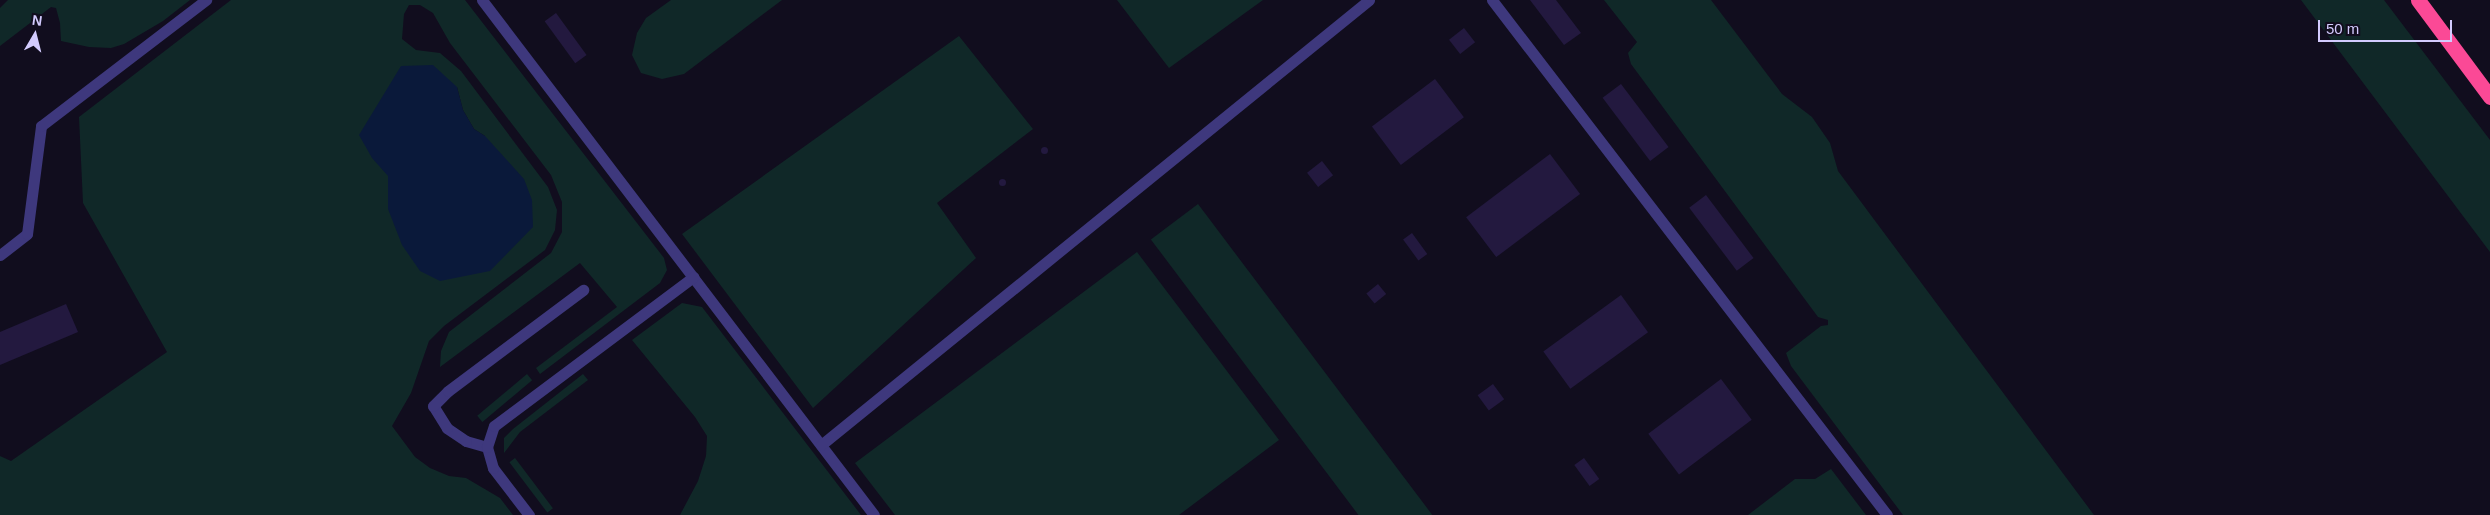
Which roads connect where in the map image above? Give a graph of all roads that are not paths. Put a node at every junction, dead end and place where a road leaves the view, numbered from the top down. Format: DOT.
graph roads {
  1 [pos="206,0"];
  2 [pos="482,0"];
  3 [pos="1369,0"];
  4 [pos="1492,0"];
  5 [pos="2418,0"];
  6 [pos="2490,97"];
  7 [pos="0,255"];
  8 [pos="693,277"];
  9 [pos="583,290"];
  10 [pos="821,445"];
  11 [pos="487,447"];
  12 [pos="529,515"];
  13 [pos="874,515"];
  14 [pos="1887,515"];
  1 -- 7 [label="lane"];
  2 -- 8 [label="lane"];
  3 -- 10 [label="lane"];
  4 -- 14 [label="lane"];
  5 -- 6 [label="highway"];
  8 -- 10 [label="lane"];
  8 -- 11 [label="lane"];
  9 -- 11 [label="lane"];
  10 -- 13 [label="lane"];
  11 -- 12 [label="lane"];
}
